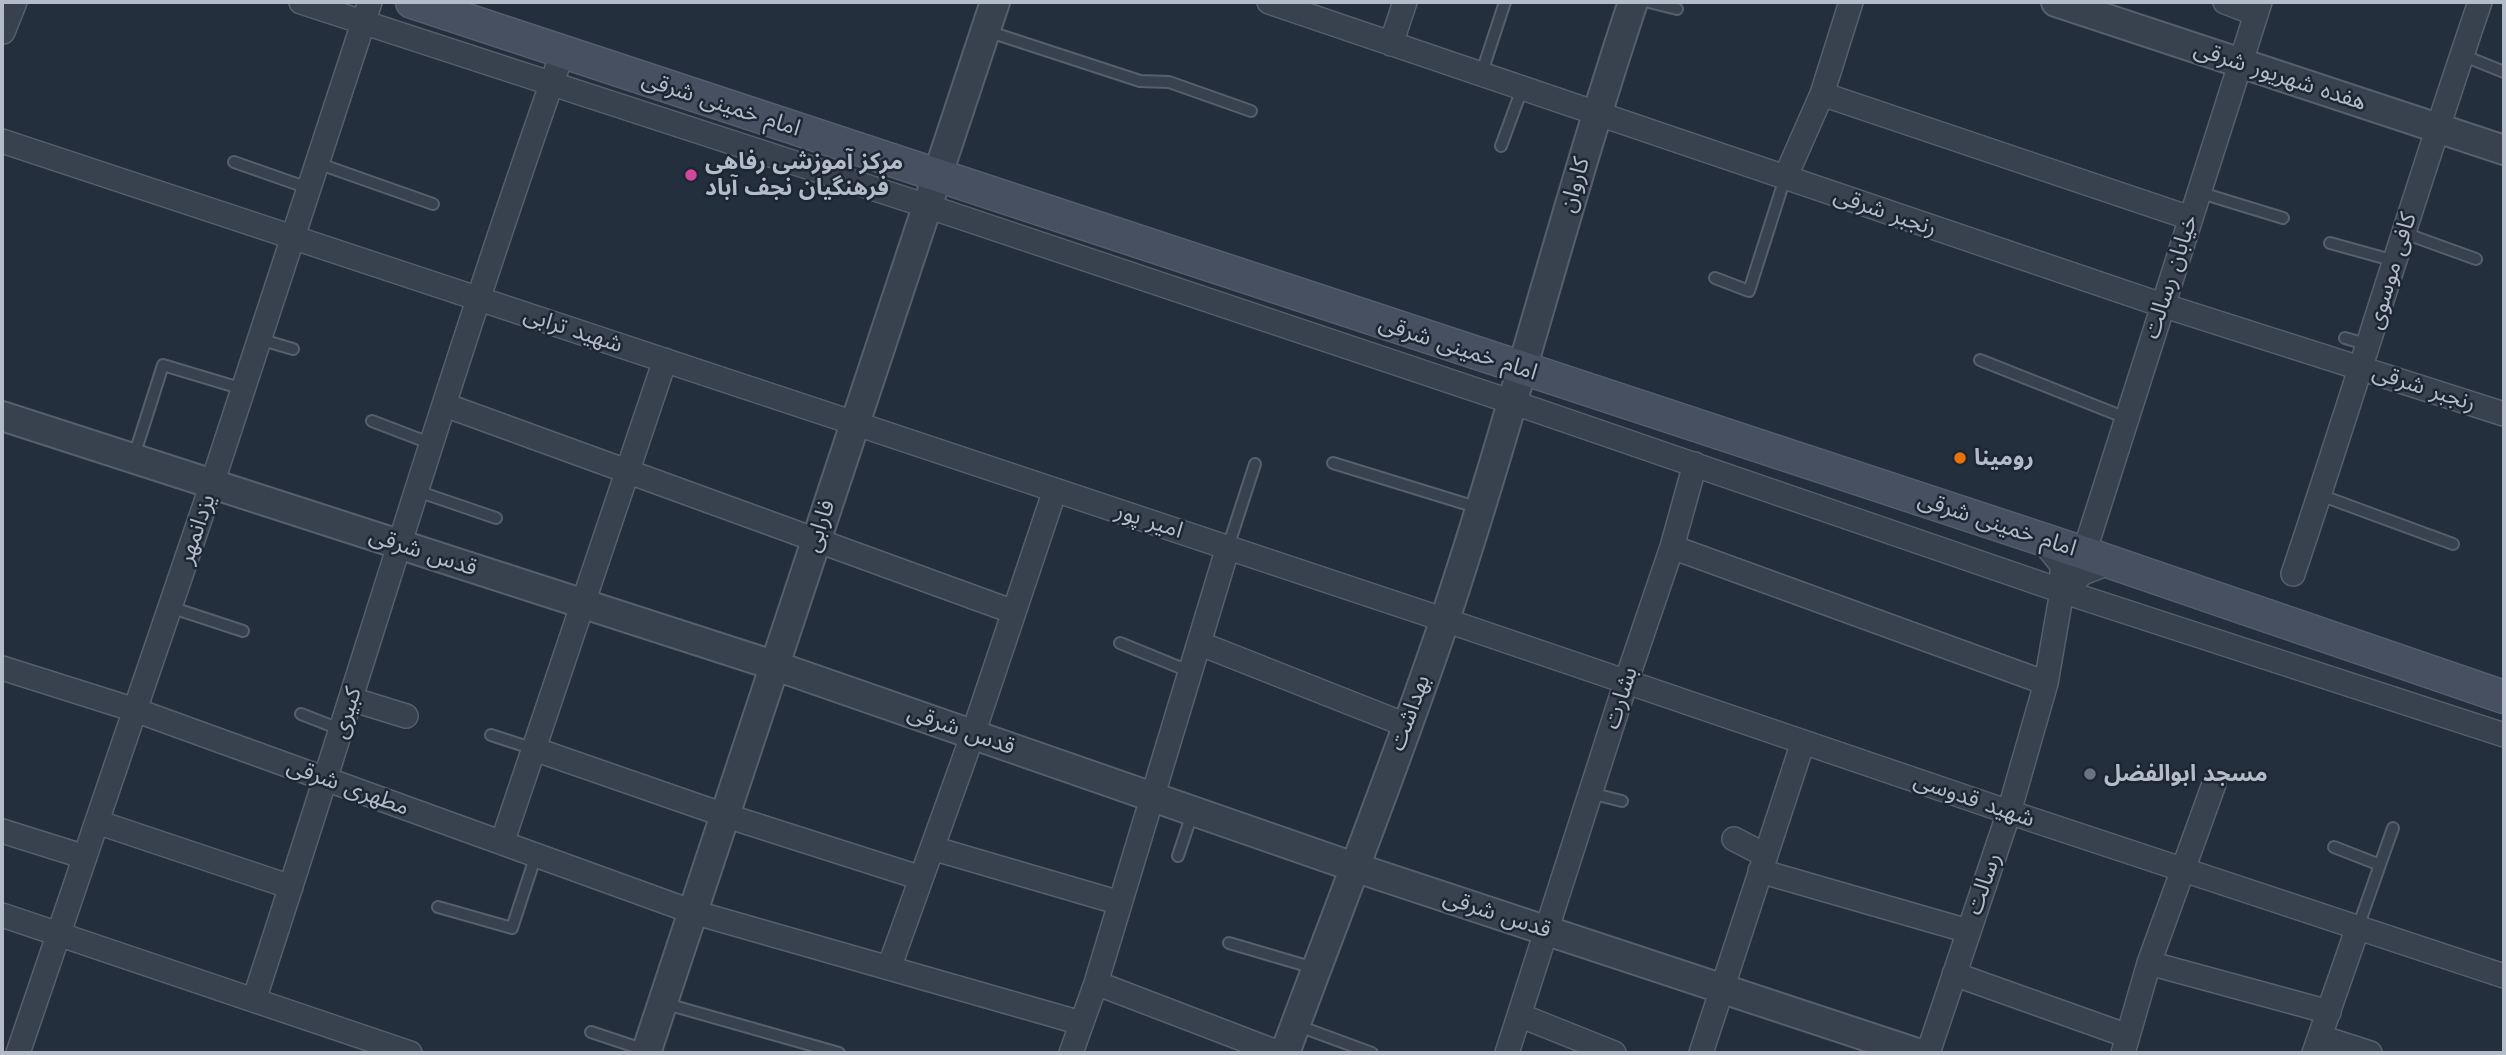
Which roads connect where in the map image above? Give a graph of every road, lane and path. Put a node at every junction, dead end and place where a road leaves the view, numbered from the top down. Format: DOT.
graph roads {
  1 [pos="15,2"];
  2 [pos="301,2"];
  3 [pos="411,2"];
  4 [pos="995,2"];
  5 [pos="1269,2"];
  6 [pos="1405,2"];
  7 [pos="1505,2"];
  8 [pos="1633,2"];
  9 [pos="1649,2"];
  10 [pos="1851,2"];
  11 [pos="2056,2"];
  12 [pos="2225,2"];
  13 [pos="2480,2"];
  14 [pos="2258,8"];
  15 [pos="1677,9"];
  16 [pos="366,12"];
  17 [pos="986,30"];
  18 [pos="3,32"];
  19 [pos="1391,44"];
  20 [pos="562,52"];
  21 [pos="2462,55"];
  22 [pos="2239,63"];
  23 [pos="2504,72"];
  24 [pos="1481,75"];
  25 [pos="552,82"];
  26 [pos="1522,89"];
  27 [pos="1822,94"];
  28 [pos="1251,111"];
  29 [pos="1595,114"];
  30 [pos="2437,127"];
  31 [pos="2,141"];
  32 [pos="1501,146"];
  33 [pos="2504,150"];
  34 [pos="234,162"];
  35 [pos="317,163"];
  36 [pos="937,175"];
  37 [pos="1785,178"];
  38 [pos="308,188"];
  39 [pos="2198,192"];
  40 [pos="433,204"];
  41 [pos="927,206"];
  42 [pos="2190,218"];
  43 [pos="2283,218"];
  44 [pos="2404,233"];
  45 [pos="292,238"];
  46 [pos="2330,243"];
  47 [pos="2476,259"];
  48 [pos="2395,261"];
  49 [pos="1714,278"];
  50 [pos="477,299"];
  51 [pos="2162,305"];
  52 [pos="2345,338"];
  53 [pos="259,339"];
  54 [pos="2369,345"];
  55 [pos="293,349"];
  56 [pos="665,360"];
  57 [pos="1980,360"];
  58 [pos="1522,369"];
  59 [pos="2362,369"];
  60 [pos="243,388"];
  61 [pos="1512,402"];
  62 [pos="445,405"];
  63 [pos="2504,414"];
  64 [pos="2,416"];
  65 [pos="2126,418"];
  66 [pos="372,421"];
  67 [pos="854,423"];
  68 [pos="432,444"];
  69 [pos="133,458"];
  70 [pos="1333,463"];
  71 [pos="1255,464"];
  72 [pos="1695,464"];
  73 [pos="628,472"];
  74 [pos="212,484"];
  75 [pos="1055,490"];
  76 [pos="417,491"];
  77 [pos="2320,495"];
  78 [pos="1479,508"];
  79 [pos="496,518"];
  80 [pos="2041,539"];
  81 [pos="815,541"];
  82 [pos="2453,544"];
  83 [pos="399,545"];
  84 [pos="1228,547"];
  85 [pos="1672,547"];
  86 [pos="2097,557"];
  87 [pos="2294,574"];
  88 [pos="2063,591"];
  89 [pos="582,603"];
  90 [pos="170,607"];
  91 [pos="1014,612"];
  92 [pos="1444,620"];
  93 [pos="243,631"];
  94 [pos="1120,643"];
  95 [pos="1201,643"];
  96 [pos="774,665"];
  97 [pos="2,668"];
  98 [pos="1191,672"];
  99 [pos="1626,681"];
  100 [pos="2046,683"];
  101 [pos="2504,697"];
  102 [pos="351,699"];
  103 [pos="135,710"];
  104 [pos="301,714"];
  105 [pos="406,716"];
  106 [pos="1406,726"];
  107 [pos="342,730"];
  108 [pos="973,734"];
  109 [pos="491,735"];
  110 [pos="2504,735"];
  111 [pos="1803,742"];
  112 [pos="534,749"];
  113 [pos="327,780"];
  114 [pos="2214,784"];
  115 [pos="1590,793"];
  116 [pos="1152,797"];
  117 [pos="1622,801"];
  118 [pos="1193,811"];
  119 [pos="2009,812"];
  120 [pos="724,815"];
  121 [pos="97,822"];
  122 [pos="2393,828"];
  123 [pos="2,831"];
  124 [pos="1734,839"];
  125 [pos="502,843"];
  126 [pos="2334,847"];
  127 [pos="932,848"];
  128 [pos="536,855"];
  129 [pos="1178,856"];
  130 [pos="85,857"];
  131 [pos="1763,863"];
  132 [pos="2380,865"];
  133 [pos="1354,867"];
  134 [pos="2184,868"];
  135 [pos="921,878"];
  136 [pos="291,887"];
  137 [pos="1120,903"];
  138 [pos="438,907"];
  139 [pos="693,912"];
  140 [pos="2,915"];
  141 [pos="2358,927"];
  142 [pos="1547,931"];
  143 [pos="1968,931"];
  144 [pos="59,934"];
  145 [pos="1229,943"];
  146 [pos="2149,962"];
  147 [pos="889,968"];
  148 [pos="1316,969"];
  149 [pos="1955,974"];
  150 [pos="2504,976"];
  151 [pos="1096,982"];
  152 [pos="1721,989"];
  153 [pos="254,1000"];
  154 [pos="663,1003"];
  155 [pos="2329,1012"];
  156 [pos="1519,1015"];
  157 [pos="1081,1023"];
  158 [pos="1296,1025"];
  159 [pos="591,1032"];
  160 [pos="2125,1045"];
  161 [pos="2317,1045"];
  162 [pos="647,1052"];
  163 [pos="18,1053"];
  164 [pos="410,1053"];
  165 [pos="839,1053"];
  166 [pos="1070,1053"];
  167 [pos="1279,1053"];
  168 [pos="1285,1053"];
  169 [pos="1372,1053"];
  170 [pos="1507,1053"];
  171 [pos="1614,1053"];
  172 [pos="1700,1053"];
  173 [pos="1917,1053"];
  174 [pos="1928,1053"];
  175 [pos="2370,1053"];
  1 -- 18 [label="street"];
  2 -- 16 [label="street"];
  3 -- 20 [label="main road, امام خمینی شرقی"];
  4 -- 17 [label="street, فارابی"];
  5 -- 19 [label="street, رنجبر شرقی"];
  6 -- 19 [label="street"];
  7 -- 24 [label="lane"];
  8 -- 29 [label="street, کاروان"];
  9 -- 15 [label="lane"];
  10 -- 27 [label="street"];
  11 -- 22 [label="street, هفده شهریور شرقی"];
  12 -- 14 [label="street"];
  13 -- 21 [label="street, کافی موسوی"];
  14 -- 22 [label="street, خیابان رسالت"];
  16 -- 25 [label="street"];
  16 -- 35 [label="street, یزدانمهر"];
  17 -- 28 [label="lane"];
  17 -- 36 [label="street, فارابی"];
  19 -- 24 [label="street, رنجبر شرقی"];
  20 -- 25 [label="street, کبیری"];
  20 -- 36 [label="main road, امام خمینی شرقی"];
  21 -- 23 [label="lane"];
  21 -- 30 [label="street, کافی موسوی"];
  22 -- 30 [label="street, هفده شهریور شرقی"];
  22 -- 39 [label="street, خیابان رسالت"];
  24 -- 26 [label="street, رنجبر شرقی"];
  25 -- 41 [label="street"];
  25 -- 50 [label="street, کبیری"];
  26 -- 29 [label="street, رنجبر شرقی"];
  26 -- 32 [label="lane"];
  27 -- 37 [label="street"];
  27 -- 42 [label="street"];
  29 -- 37 [label="street, رنجبر شرقی"];
  29 -- 58 [label="street, کاروان"];
  30 -- 33 [label="street, هفده شهریور شرقی"];
  30 -- 44 [label="street, کافی موسوی"];
  31 -- 45 [label="street, شهید ترابی"];
  34 -- 38 [label="lane"];
  35 -- 38 [label="street, یزدانمهر"];
  35 -- 40 [label="lane"];
  36 -- 41 [label="street, فارابی"];
  36 -- 58 [label="main road, امام خمینی شرقی"];
  37 -- 49 [label="lane"];
  37 -- 51 [label="street, رنجبر شرقی"];
  38 -- 45 [label="street, یزدانمهر"];
  39 -- 42 [label="street, خیابان رسالت"];
  39 -- 43 [label="lane"];
  41 -- 61 [label="street"];
  41 -- 67 [label="street, فارابی"];
  42 -- 51 [label="street, خیابان رسالت"];
  44 -- 47 [label="lane"];
  44 -- 48 [label="street, کافی موسوی"];
  45 -- 50 [label="street, شهید ترابی"];
  45 -- 53 [label="street, یزدانمهر"];
  46 -- 48 [label="lane"];
  48 -- 54 [label="street, کافی موسوی"];
  50 -- 56 [label="street, شهید ترابی"];
  50 -- 62 [label="street, کبیری"];
  51 -- 59 [label="street, رنجبر شرقی"];
  51 -- 65 [label="street, خیابان رسالت"];
  52 -- 54 [label="lane"];
  53 -- 55 [label="lane"];
  53 -- 60 [label="street, یزدانمهر"];
  54 -- 59 [label="street, کافی موسوی"];
  56 -- 67 [label="street, شهید ترابی"];
  56 -- 73 [label="street"];
  57 -- 65 [label="lane"];
  58 -- 61 [label="street, بهداشت"];
  58 -- 80 [label="main road, امام خمینی شرقی"];
  59 -- 63 [label="street, رنجبر شرقی"];
  59 -- 77 [label="street, کافی موسوی"];
  60 -- 69 [label="lane"];
  60 -- 74 [label="street, یزدانمهر"];
  61 -- 72 [label="street"];
  61 -- 78 [label="street, بهداشت"];
  62 -- 68 [label="street, کبیری"];
  62 -- 73 [label="street"];
  64 -- 69 [label="street, قدس شرقی"];
  65 -- 86 [label="street, خیابان رسالت"];
  66 -- 68 [label="lane"];
  67 -- 75 [label="street, امیر پور"];
  67 -- 81 [label="street, فارابی"];
  68 -- 76 [label="street, کبیری"];
  69 -- 74 [label="street, قدس شرقی"];
  70 -- 78 [label="lane"];
  71 -- 84 [label="lane"];
  72 -- 85 [label="street, بشارت"];
  72 -- 88 [label="street"];
  73 -- 81 [label="street"];
  73 -- 89 [label="street"];
  74 -- 83 [label="street, قدس شرقی"];
  74 -- 90 [label="street, یزدانمهر"];
  75 -- 84 [label="street, امیر پور"];
  75 -- 91 [label="street"];
  76 -- 79 [label="lane"];
  76 -- 83 [label="street, کبیری"];
  77 -- 82 [label="lane"];
  77 -- 87 [label="street, کافی موسوی"];
  78 -- 92 [label="street, بهداشت"];
  80 -- 86 [label="main road, امام خمینی شرقی"];
  80 -- 88 [label="street, رسالت"];
  81 -- 91 [label="street"];
  81 -- 96 [label="street, فارابی"];
  83 -- 89 [label="street, قدس شرقی"];
  83 -- 102 [label="street, کبیری"];
  84 -- 92 [label="street, امیر پور"];
  84 -- 95 [label="street"];
  85 -- 99 [label="street, بشارت"];
  85 -- 100 [label="street"];
  86 -- 88 [label="street"];
  86 -- 101 [label="main road, امام خمینی شرقی"];
  88 -- 100 [label="street, رسالت"];
  88 -- 110 [label="street"];
  89 -- 96 [label="street, قدس شرقی"];
  89 -- 112 [label="street"];
  90 -- 93 [label="lane"];
  90 -- 103 [label="street, یزدانمهر"];
  91 -- 108 [label="street"];
  92 -- 99 [label="street, شهید قدوسی"];
  92 -- 106 [label="street, بهداشت"];
  94 -- 98 [label="lane"];
  95 -- 98 [label="street"];
  95 -- 106 [label="street"];
  96 -- 108 [label="street, قدس شرقی"];
  96 -- 120 [label="street, فارابی"];
  97 -- 103 [label="street, مطهری شرقی"];
  98 -- 116 [label="street"];
  99 -- 111 [label="street, شهید قدوسی"];
  99 -- 115 [label="street, بشارت"];
  100 -- 119 [label="street, رسالت"];
  102 -- 105 [label="street"];
  102 -- 107 [label="street, کبیری"];
  103 -- 113 [label="street, مطهری شرقی"];
  103 -- 121 [label="street, یزدانمهر"];
  104 -- 107 [label="lane"];
  106 -- 133 [label="street, بهداشت"];
  107 -- 113 [label="street, کبیری"];
  108 -- 116 [label="street, قدس شرقی"];
  108 -- 127 [label="street"];
  109 -- 112 [label="lane"];
  111 -- 119 [label="street, شهید قدوسی"];
  111 -- 131 [label="street"];
  112 -- 120 [label="street"];
  112 -- 125 [label="street"];
  113 -- 125 [label="street, مطهری شرقی"];
  113 -- 136 [label="street, کبیری"];
  114 -- 134 [label="street"];
  115 -- 117 [label="lane"];
  115 -- 142 [label="street, بشارت"];
  116 -- 118 [label="street, قدس شرقی"];
  116 -- 137 [label="street"];
  118 -- 129 [label="lane"];
  118 -- 133 [label="street, قدس شرقی"];
  119 -- 134 [label="street, شهید قدوسی"];
  119 -- 143 [label="street, رسالت"];
  120 -- 135 [label="street"];
  120 -- 139 [label="street, فارابی"];
  121 -- 130 [label="street, یزدانمهر"];
  121 -- 136 [label="street"];
  122 -- 132 [label="lane"];
  123 -- 130 [label="street"];
  124 -- 131 [label="street"];
  125 -- 128 [label="street, مطهری شرقی"];
  126 -- 132 [label="lane"];
  127 -- 135 [label="street"];
  127 -- 137 [label="street"];
  128 -- 138 [label="lane"];
  128 -- 139 [label="street, مطهری شرقی"];
  130 -- 144 [label="street, یزدانمهر"];
  131 -- 143 [label="street"];
  131 -- 152 [label="street"];
  132 -- 141 [label="lane"];
  133 -- 142 [label="street, قدس شرقی"];
  133 -- 148 [label="street, بهداشت"];
  134 -- 141 [label="street, شهید قدوسی"];
  134 -- 146 [label="street"];
  135 -- 147 [label="street"];
  136 -- 153 [label="street, کبیری"];
  137 -- 151 [label="street"];
  139 -- 147 [label="street, مطهری شرقی"];
  139 -- 154 [label="street, فارابی"];
  140 -- 144 [label="street"];
  141 -- 150 [label="street, شهید قدوسی"];
  141 -- 155 [label="street"];
  142 -- 152 [label="street, قدس شرقی"];
  142 -- 156 [label="street, بشارت"];
  143 -- 149 [label="street, رسالت"];
  144 -- 153 [label="street"];
  144 -- 163 [label="street, یزدانمهر"];
  145 -- 148 [label="lane"];
  146 -- 155 [label="street"];
  146 -- 160 [label="street"];
  147 -- 157 [label="street, مطهری شرقی"];
  148 -- 158 [label="street, بهداشت"];
  149 -- 160 [label="street"];
  149 -- 174 [label="street, رسالت"];
  151 -- 157 [label="street"];
  151 -- 167 [label="street"];
  152 -- 172 [label="street"];
  152 -- 173 [label="street, قدس شرقی"];
  153 -- 164 [label="street"];
  154 -- 162 [label="street, فارابی"];
  154 -- 165 [label="lane"];
  155 -- 161 [label="street"];
  156 -- 170 [label="street, بشارت"];
  156 -- 171 [label="street"];
  157 -- 166 [label="street"];
  158 -- 168 [label="street, بهداشت"];
  158 -- 169 [label="lane"];
  159 -- 162 [label="lane, فارابی"];
  161 -- 175 [label="street"];
}
